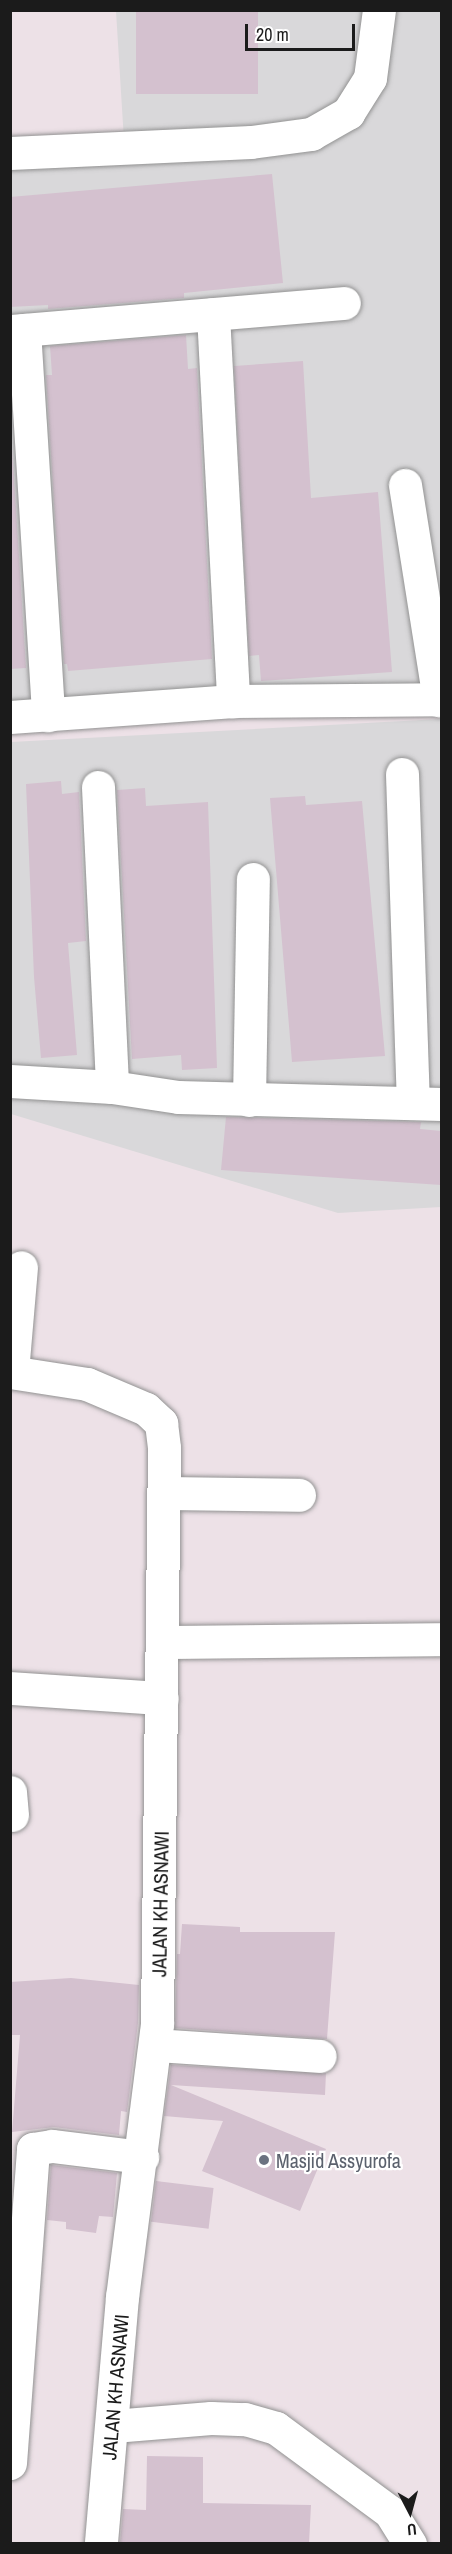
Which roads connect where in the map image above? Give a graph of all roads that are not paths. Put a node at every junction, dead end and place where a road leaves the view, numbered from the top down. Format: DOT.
graph roads {
  1 [pos="379,10"];
  2 [pos="10,153"];
  3 [pos="344,303"];
  4 [pos="213,314"];
  5 [pos="17,330"];
  6 [pos="405,485"];
  7 [pos="440,700"];
  8 [pos="233,701"];
  9 [pos="48,715"];
  10 [pos="10,717"];
  11 [pos="402,774"];
  12 [pos="98,787"];
  13 [pos="253,879"];
  14 [pos="10,1081"];
  15 [pos="112,1087"];
  16 [pos="249,1100"];
  17 [pos="427,1103"];
  18 [pos="21,1267"];
  19 [pos="11,1372"];
  20 [pos="164,1492"];
  21 [pos="299,1495"];
  22 [pos="441,1639"];
  23 [pos="162,1642"];
  24 [pos="10,1688"];
  25 [pos="162,1698"];
  26 [pos="155,2045"];
  27 [pos="320,2056"];
  28 [pos="142,2157"];
  29 [pos="113,2426"];
  30 [pos="10,2463"];
  31 [pos="101,2544"];
  32 [pos="410,2544"];
  1 -- 2 [label="street"];
  3 -- 4 [label="street"];
  4 -- 5 [label="street"];
  4 -- 8 [label="street"];
  5 -- 9 [label="street"];
  6 -- 7 [label="street"];
  7 -- 8 [label="street"];
  8 -- 9 [label="street"];
  9 -- 10 [label="street"];
  11 -- 17 [label="street"];
  12 -- 15 [label="street"];
  13 -- 16 [label="street"];
  14 -- 15 [label="street"];
  15 -- 16 [label="street"];
  16 -- 17 [label="street"];
  18 -- 19 [label="street"];
  19 -- 20 [label="street, JALAN KH ASNAWI"];
  20 -- 21 [label="street"];
  20 -- 23 [label="street, JALAN KH ASNAWI"];
  22 -- 23 [label="street"];
  23 -- 25 [label="street, JALAN KH ASNAWI"];
  24 -- 25 [label="street"];
  25 -- 26 [label="street, JALAN KH ASNAWI"];
  26 -- 27 [label="street"];
  26 -- 28 [label="street, JALAN KH ASNAWI"];
  28 -- 29 [label="street, JALAN KH ASNAWI"];
  28 -- 30 [label="street"];
  29 -- 31 [label="street, JALAN KH ASNAWI"];
  29 -- 32 [label="street"];
}
